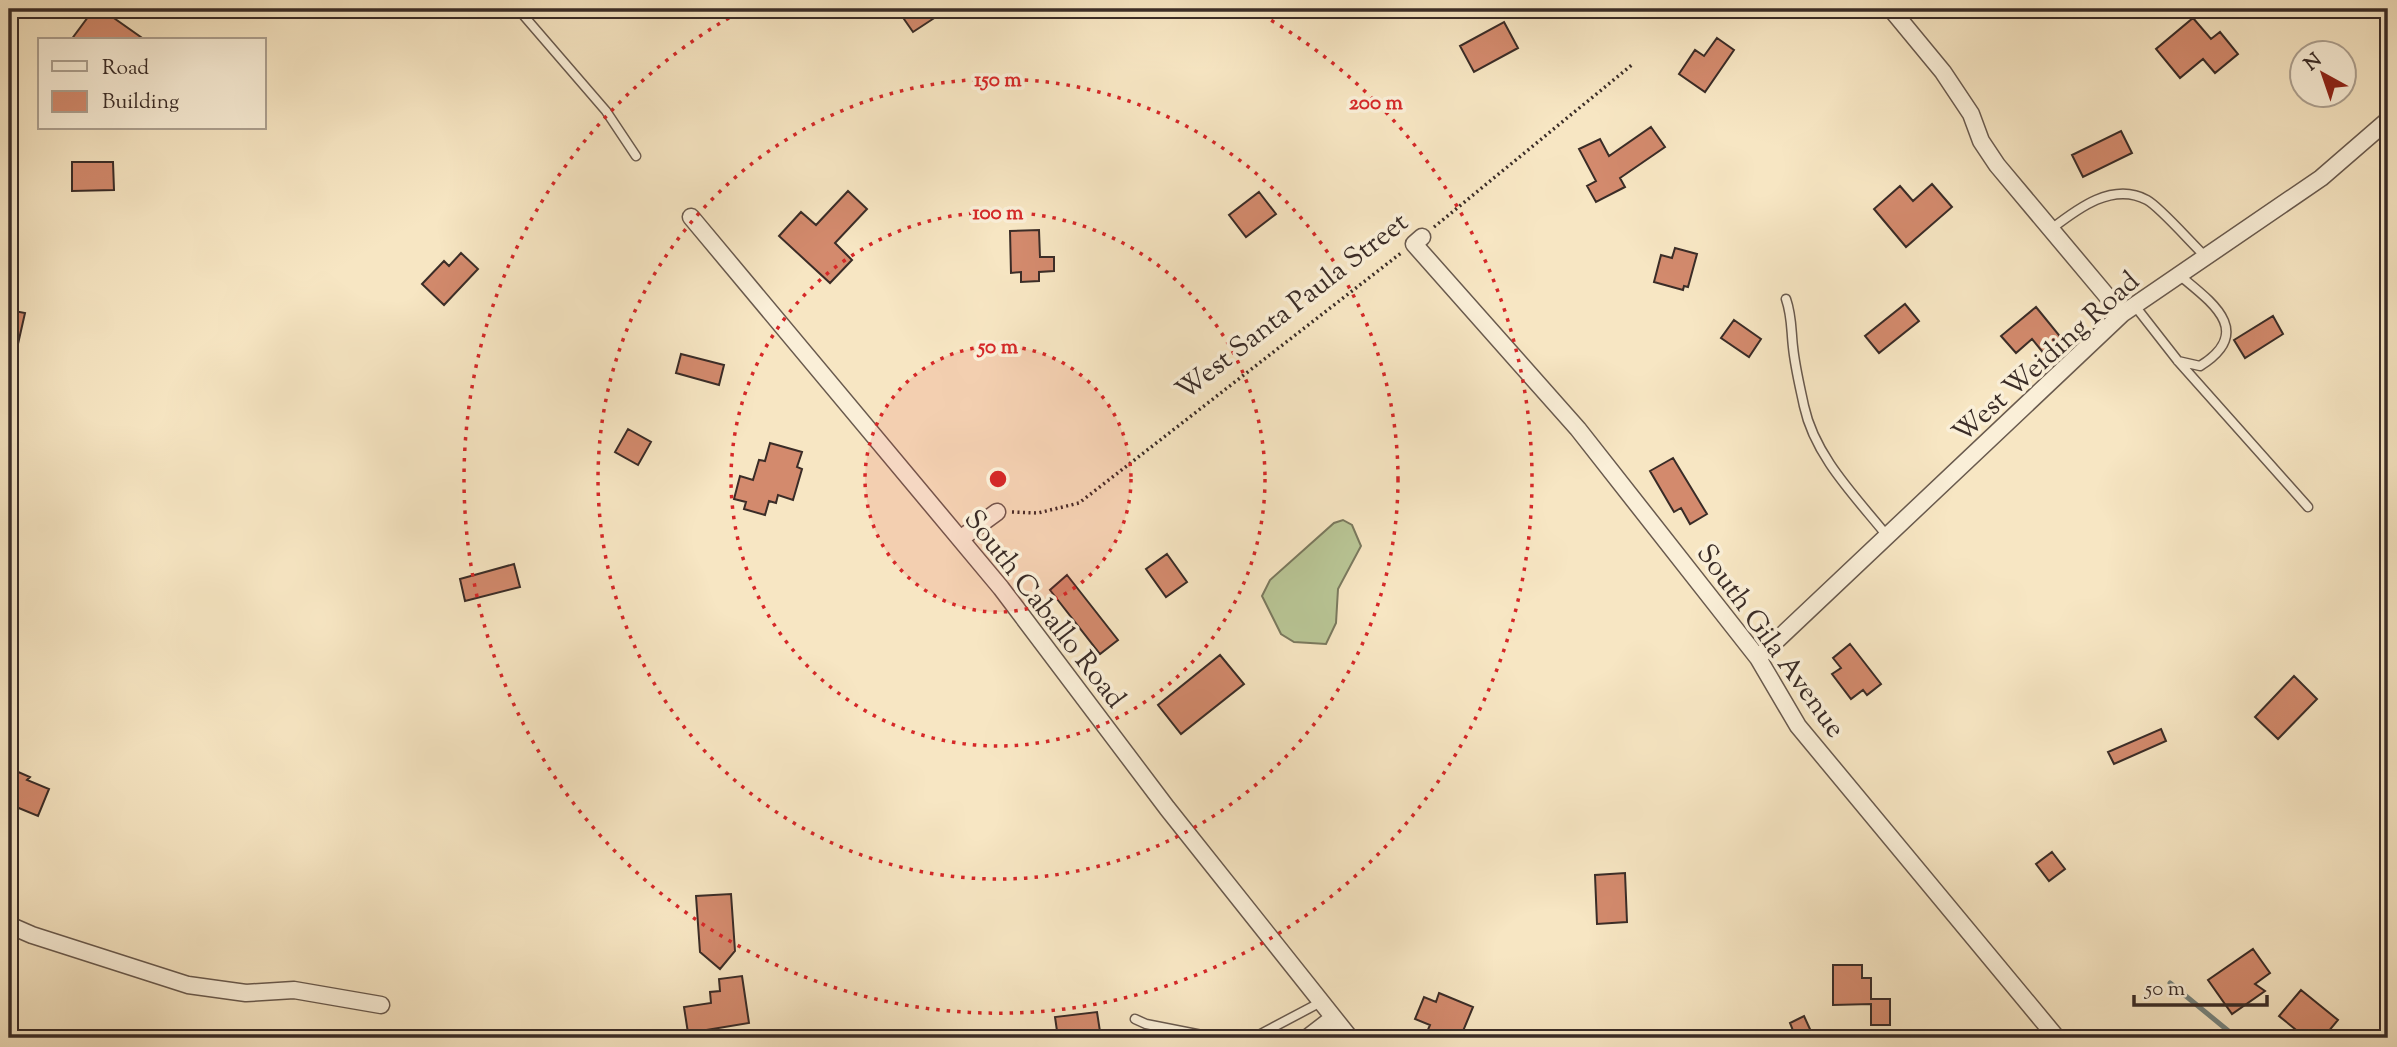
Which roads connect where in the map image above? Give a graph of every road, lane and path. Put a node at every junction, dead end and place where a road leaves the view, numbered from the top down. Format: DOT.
graph roads {
  1 [pos="518,9"];
  2 [pos="1891,9"];
  3 [pos="1633,64"];
  4 [pos="2388,120"];
  5 [pos="636,156"];
  6 [pos="691,217"];
  7 [pos="2050,230"];
  8 [pos="1418,240"];
  9 [pos="2205,256"];
  10 [pos="2178,274"];
  11 [pos="1786,299"];
  12 [pos="2129,310"];
  13 [pos="2178,361"];
  14 [pos="2308,507"];
  15 [pos="997,512"];
  16 [pos="1888,537"];
  17 [pos="960,539"];
  18 [pos="1758,658"];
  19 [pos="9,925"];
  20 [pos="1321,1002"];
  21 [pos="381,1005"];
  22 [pos="1135,1018"];
  23 [pos="1333,1018"];
  24 [pos="1217,1038"];
  25 [pos="1253,1038"];
  26 [pos="1307,1038"];
  27 [pos="1350,1038"];
  28 [pos="2057,1038"];
  1 -- 5 [label="lane"];
  2 -- 7 [label="street"];
  3 -- 8 [label="path, West Santa Paula Street"];
  4 -- 9 [label="street, West Weiding Road"];
  6 -- 17 [label="street, South Caballo Road"];
  7 -- 9 [label="lane"];
  7 -- 12 [label="street"];
  8 -- 15 [label="path, West Santa Paula Street"];
  8 -- 18 [label="street, South Gila Avenue"];
  9 -- 10 [label="street, West Weiding Road"];
  10 -- 12 [label="street, West Weiding Road"];
  10 -- 13 [label="lane"];
  11 -- 16 [label="lane"];
  12 -- 13 [label="lane"];
  12 -- 16 [label="street, West Weiding Road"];
  13 -- 14 [label="lane"];
  15 -- 17 [label="street"];
  16 -- 18 [label="street, West Weiding Road"];
  17 -- 20 [label="street, South Caballo Road"];
  18 -- 28 [label="street, South Gila Avenue"];
  19 -- 21 [label="street"];
  20 -- 23 [label="street, South Caballo Road"];
  20 -- 25 [label="lane"];
  22 -- 24 [label="lane"];
  23 -- 26 [label="street"];
  23 -- 27 [label="street, South Caballo Road"];
}
